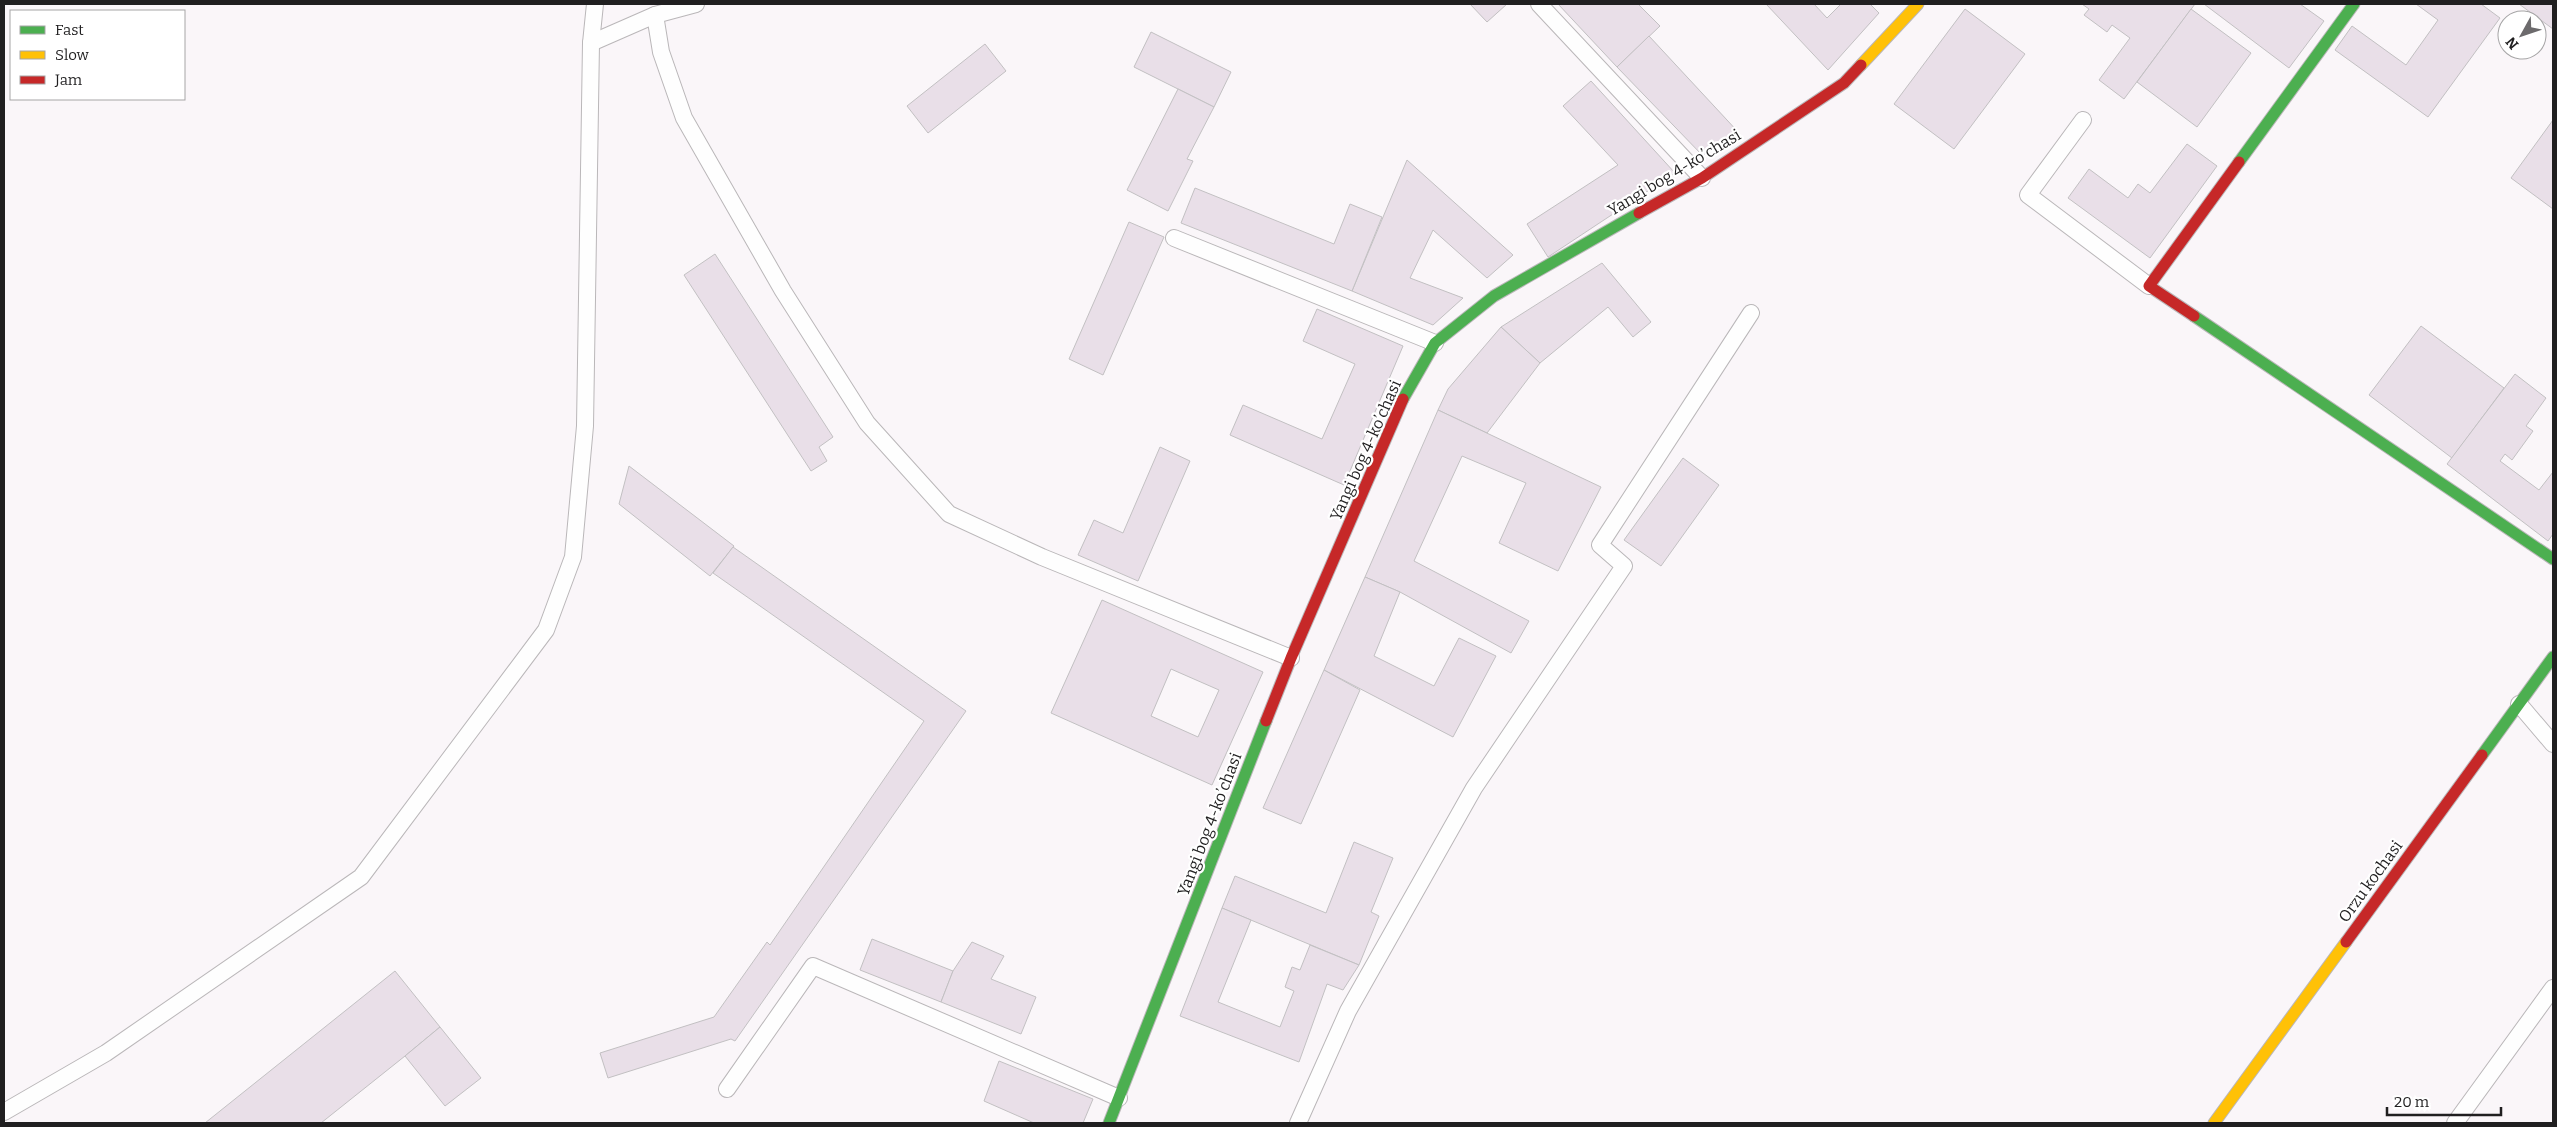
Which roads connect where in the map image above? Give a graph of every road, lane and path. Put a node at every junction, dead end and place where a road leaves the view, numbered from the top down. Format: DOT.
graph roads {
  1 [pos="595,4"];
  2 [pos="696,4"];
  3 [pos="1539,4"];
  4 [pos="1918,4"];
  5 [pos="2354,4"];
  6 [pos="655,15"];
  7 [pos="591,43"];
  8 [pos="2083,120"];
  9 [pos="1702,178"];
  10 [pos="1174,238"];
  11 [pos="2149,286"];
  12 [pos="1751,313"];
  13 [pos="1435,343"];
  14 [pos="2553,560"];
  15 [pos="2553,657"];
  16 [pos="1291,658"];
  17 [pos="2519,704"];
  18 [pos="2553,744"];
  19 [pos="2553,988"];
  20 [pos="727,1089"];
  21 [pos="1119,1098"];
  22 [pos="8,1115"];
  23 [pos="1108,1123"];
  24 [pos="1298,1123"];
  25 [pos="2214,1123"];
  26 [pos="2455,1123"];
  1 -- 7 [label="lane"];
  2 -- 6 [label="lane"];
  3 -- 9 [label="lane"];
  4 -- 9 [label="street, Yangi bog 4-koʼchasi"];
  5 -- 11 [label="street"];
  6 -- 7 [label="lane"];
  6 -- 16 [label="lane"];
  7 -- 22 [label="lane"];
  8 -- 11 [label="lane"];
  9 -- 13 [label="street, Yangi bog 4-koʼchasi"];
  10 -- 13 [label="lane"];
  11 -- 14 [label="street"];
  12 -- 24 [label="lane"];
  13 -- 16 [label="street, Yangi bog 4-koʼchasi"];
  15 -- 17 [label="street, Orzu kochasi"];
  16 -- 21 [label="street, Yangi bog 4-koʼchasi"];
  17 -- 18 [label="lane"];
  17 -- 25 [label="street, Orzu kochasi"];
  19 -- 26 [label="lane"];
  20 -- 21 [label="lane"];
  21 -- 23 [label="street, Yangi bog 4-koʼchasi"];
}
